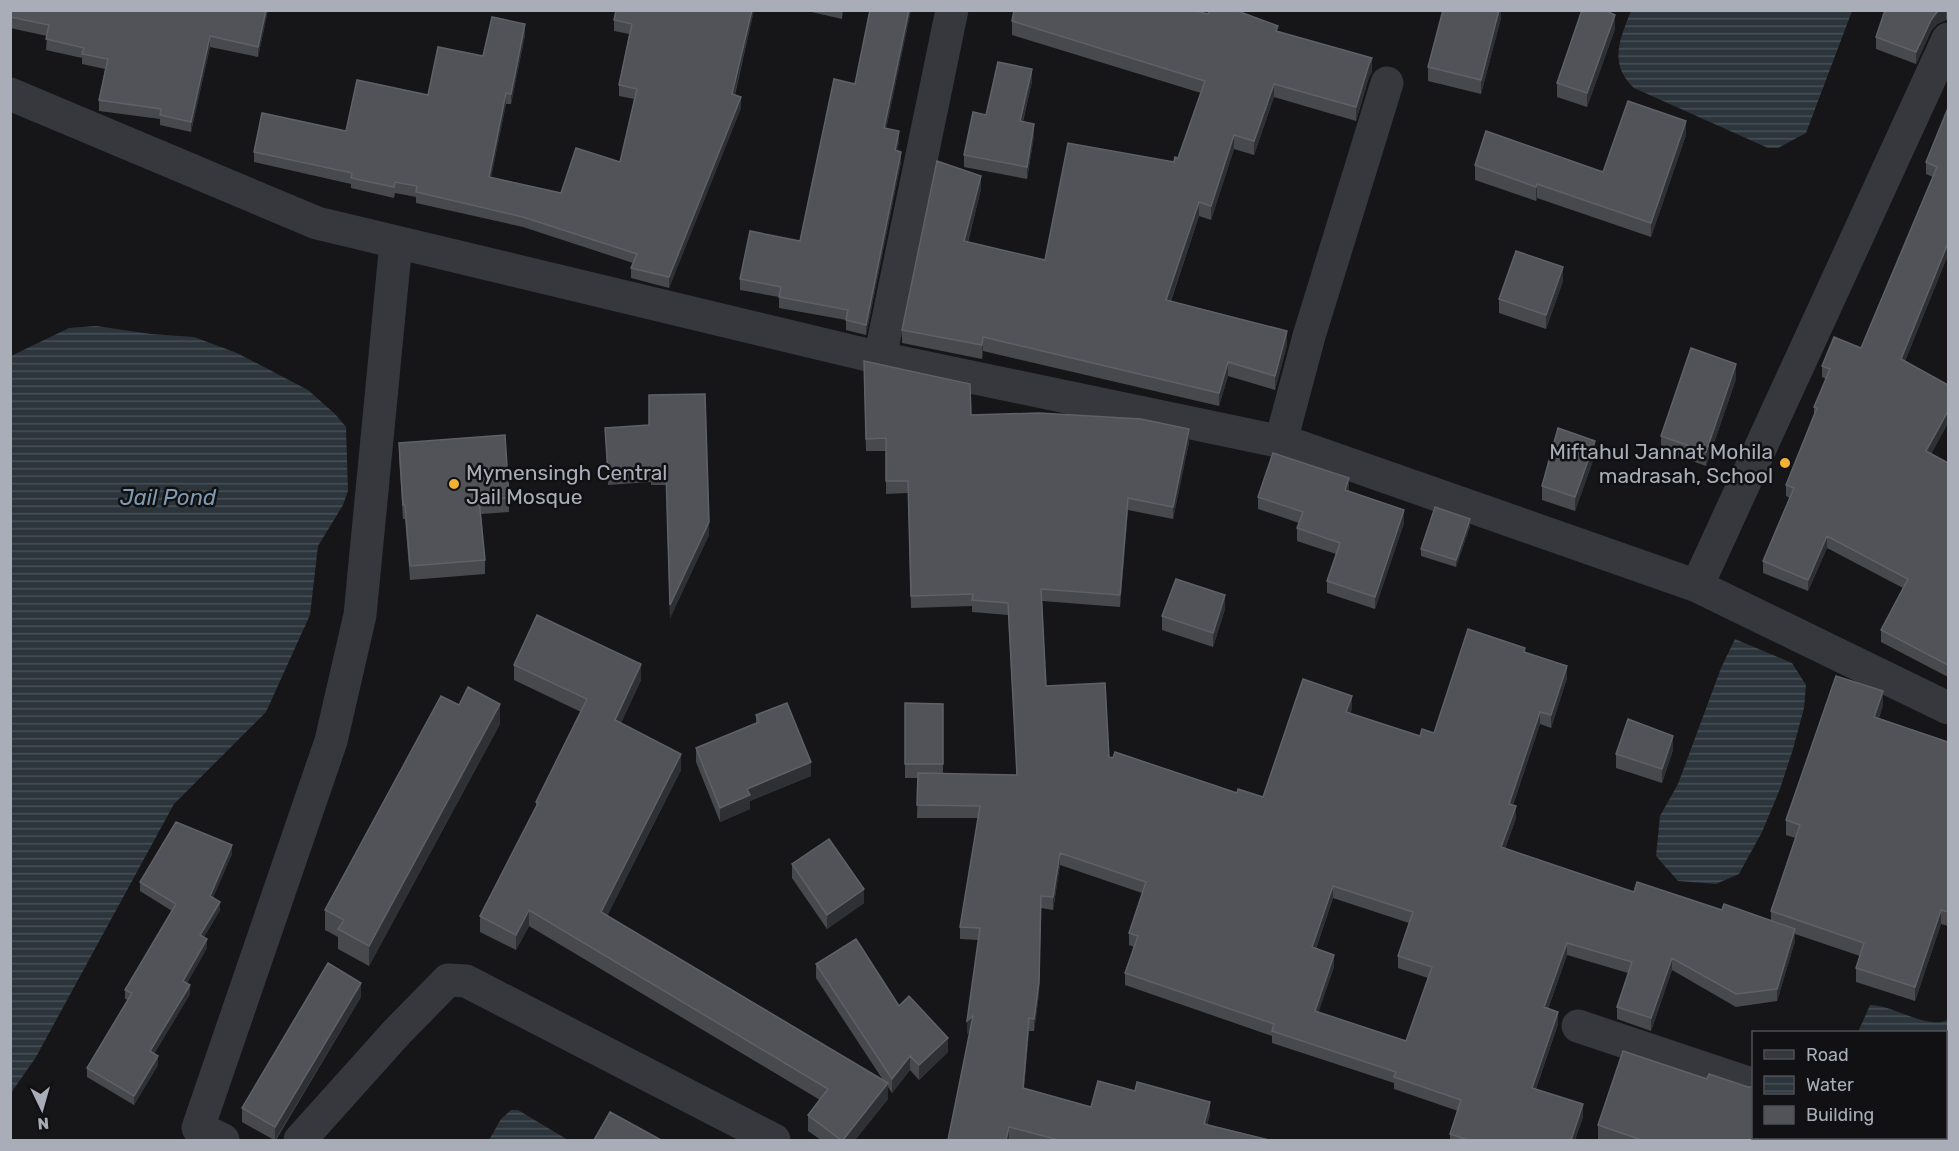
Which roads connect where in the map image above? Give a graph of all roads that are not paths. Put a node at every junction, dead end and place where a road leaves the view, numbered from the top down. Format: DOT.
graph roads {
  1 [pos="952,10"];
  2 [pos="1948,39"];
  3 [pos="1387,83"];
  4 [pos="10,94"];
  5 [pos="396,242"];
  6 [pos="880,358"];
  7 [pos="1281,441"];
  8 [pos="1697,586"];
  9 [pos="1948,708"];
  10 [pos="1578,1026"];
  11 [pos="1752,1084"];
  12 [pos="223,1140"];
  13 [pos="300,1140"];
  14 [pos="774,1140"];
  1 -- 6 [label="street"];
  2 -- 8 [label="street"];
  3 -- 7 [label="street"];
  4 -- 5 [label="street"];
  5 -- 6 [label="street"];
  5 -- 12 [label="street"];
  6 -- 7 [label="street"];
  7 -- 8 [label="street"];
  8 -- 9 [label="street"];
  10 -- 11 [label="street"];
  13 -- 14 [label="street"];
}
